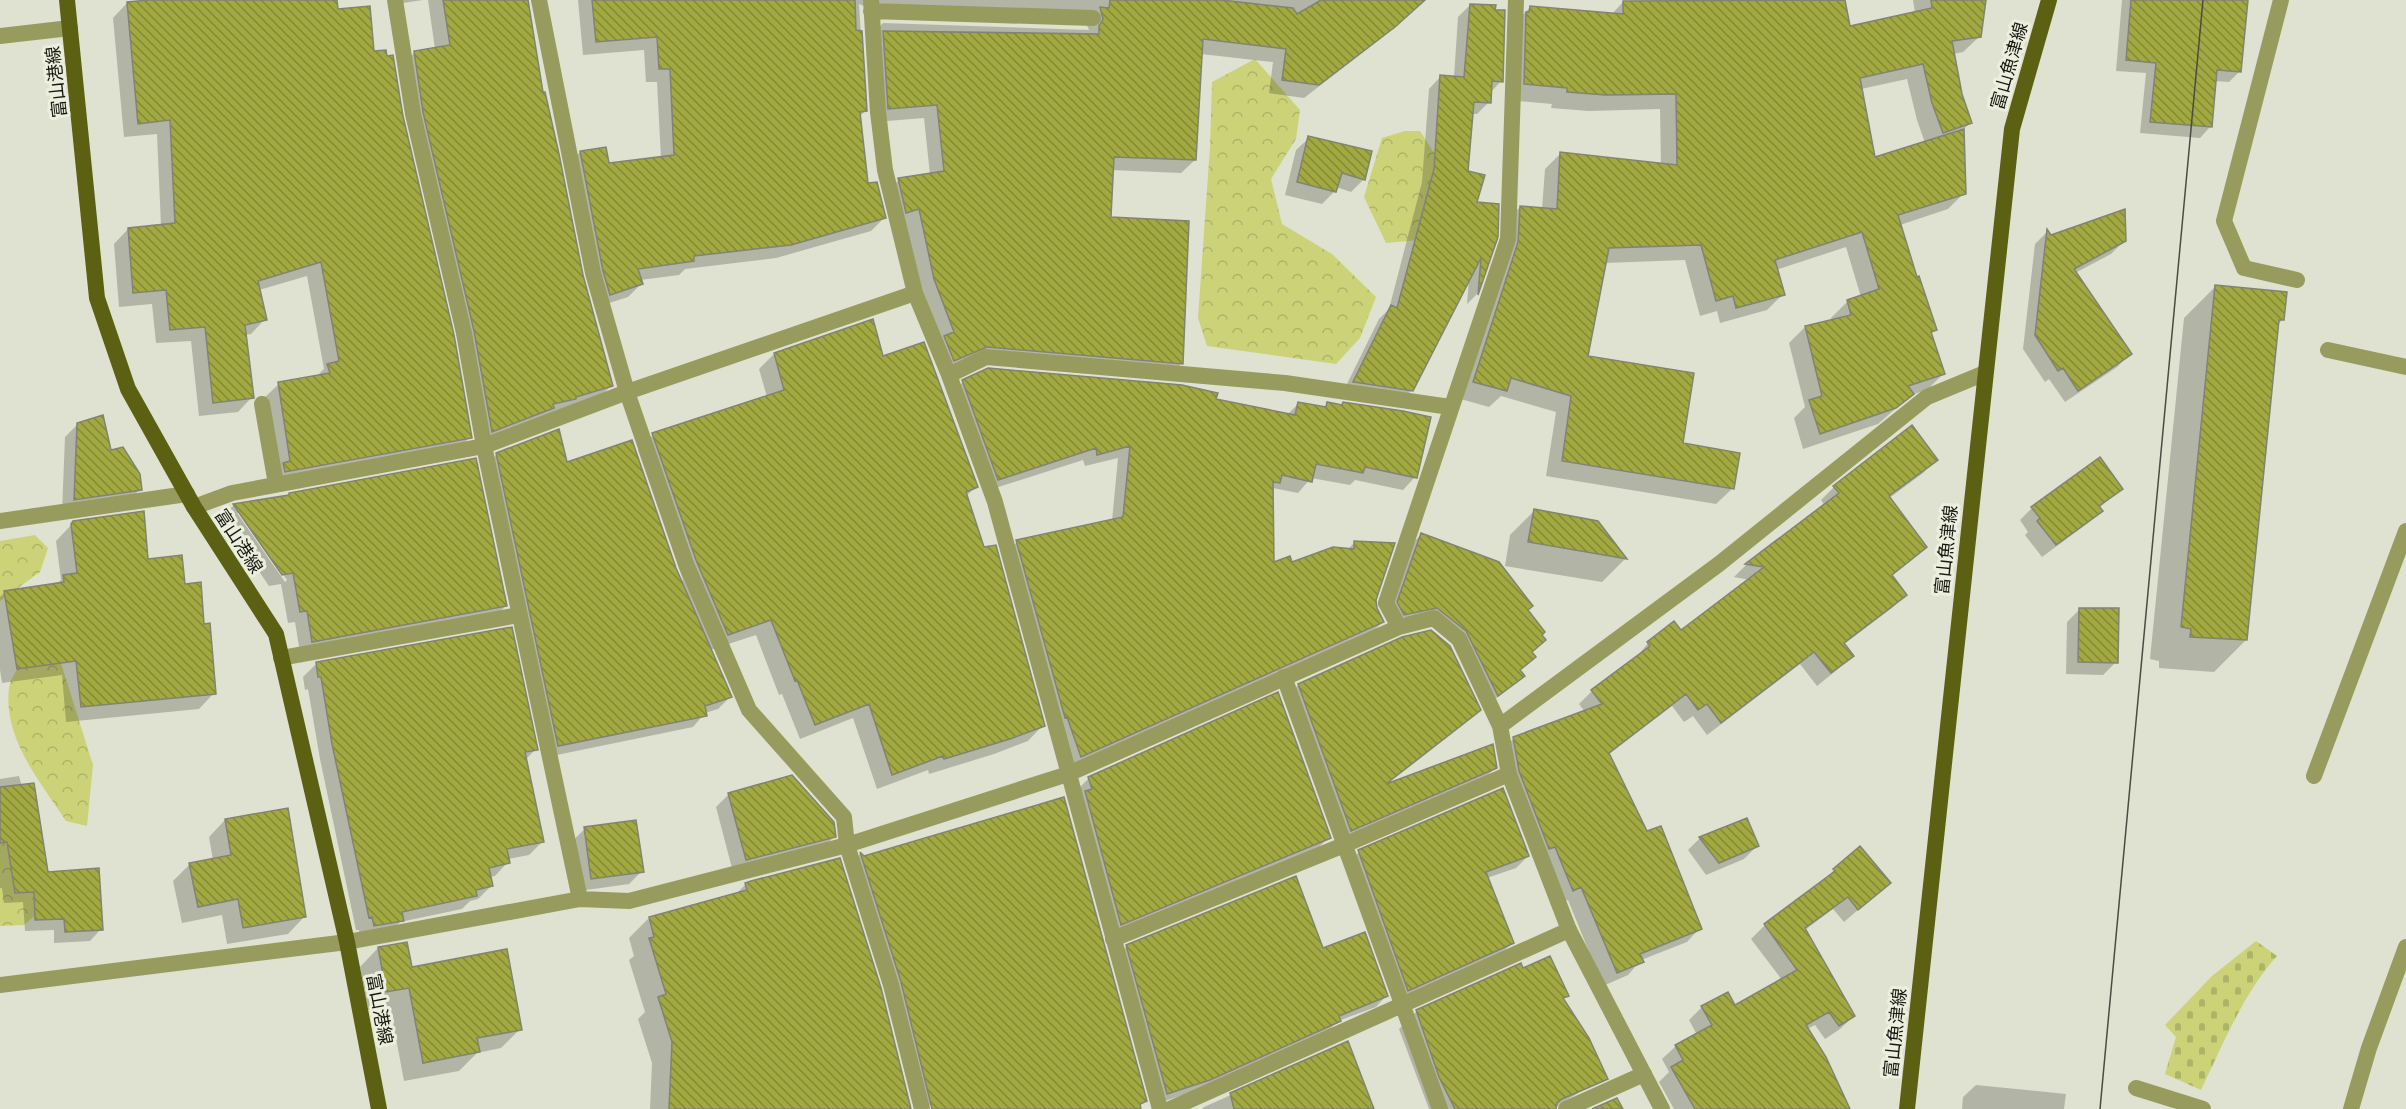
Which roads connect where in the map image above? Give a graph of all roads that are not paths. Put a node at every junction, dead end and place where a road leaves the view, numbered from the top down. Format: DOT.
graph roads {
  1 [pos="67,0"];
  2 [pos="395,0"];
  3 [pos="540,0"];
  4 [pos="1516,0"];
  5 [pos="2049,0"];
  6 [pos="2281,0"];
  7 [pos="871,6"];
  8 [pos="1093,18"];
  9 [pos="70,28"];
  10 [pos="0,36"];
  11 [pos="2297,280"];
  12 [pos="915,293"];
  13 [pos="2328,350"];
  14 [pos="2406,367"];
  15 [pos="1985,373"];
  16 [pos="949,375"];
  17 [pos="627,392"];
  18 [pos="262,404"];
  19 [pos="1450,407"];
  20 [pos="484,446"];
  21 [pos="276,484"];
  22 [pos="191,500"];
  23 [pos="0,521"];
  24 [pos="2406,531"];
  25 [pos="519,615"];
  26 [pos="1399,627"];
  27 [pos="281,658"];
  28 [pos="1284,677"];
  29 [pos="1500,726"];
  30 [pos="1068,774"];
  31 [pos="1509,774"];
  32 [pos="2314,776"];
  33 [pos="847,845"];
  34 [pos="1344,845"];
  35 [pos="580,899"];
  36 [pos="1569,930"];
  37 [pos="1113,939"];
  38 [pos="347,942"];
  39 [pos="2406,946"];
  40 [pos="0,985"];
  41 [pos="1401,1004"];
  42 [pos="1644,1074"];
  43 [pos="2136,1088"];
  44 [pos="379,1109"];
  45 [pos="922,1109"];
  46 [pos="1160,1109"];
  47 [pos="1170,1109"];
  48 [pos="1440,1109"];
  49 [pos="1566,1109"];
  50 [pos="1662,1109"];
  51 [pos="1906,1109"];
  52 [pos="2203,1109"];
  53 [pos="2351,1109"];
  1 -- 9 [label="main road, 富山港線"];
  2 -- 20 [label="street"];
  3 -- 17 [label="street"];
  4 -- 19 [label="street"];
  5 -- 15 [label="main road, 富山魚津線"];
  6 -- 11 [label="street"];
  7 -- 8 [label="street"];
  7 -- 12 [label="street"];
  9 -- 10 [label="street"];
  9 -- 22 [label="main road, 富山港線"];
  12 -- 16 [label="street"];
  12 -- 17 [label="street"];
  13 -- 14 [label="street"];
  15 -- 29 [label="street"];
  15 -- 51 [label="main road, 富山魚津線"];
  16 -- 19 [label="street"];
  16 -- 30 [label="street"];
  17 -- 20 [label="street"];
  17 -- 33 [label="street"];
  18 -- 21 [label="street"];
  19 -- 26 [label="street"];
  20 -- 21 [label="street"];
  20 -- 25 [label="street"];
  21 -- 22 [label="street"];
  22 -- 23 [label="street"];
  22 -- 27 [label="main road, 富山港線"];
  24 -- 32 [label="street"];
  25 -- 27 [label="street"];
  25 -- 35 [label="street"];
  26 -- 28 [label="street"];
  26 -- 29 [label="street"];
  27 -- 38 [label="main road, 富山港線"];
  28 -- 30 [label="street"];
  28 -- 34 [label="street"];
  29 -- 31 [label="street"];
  30 -- 33 [label="street"];
  30 -- 37 [label="street"];
  31 -- 34 [label="street"];
  31 -- 36 [label="street"];
  33 -- 35 [label="street"];
  33 -- 45 [label="street"];
  34 -- 37 [label="street"];
  34 -- 41 [label="street"];
  35 -- 38 [label="street"];
  36 -- 41 [label="street"];
  36 -- 42 [label="street"];
  37 -- 46 [label="street"];
  38 -- 40 [label="street"];
  38 -- 44 [label="main road, 富山港線"];
  39 -- 53 [label="street"];
  41 -- 47 [label="street"];
  41 -- 48 [label="street"];
  42 -- 49 [label="street"];
  42 -- 50 [label="street"];
  43 -- 52 [label="street"];
}
